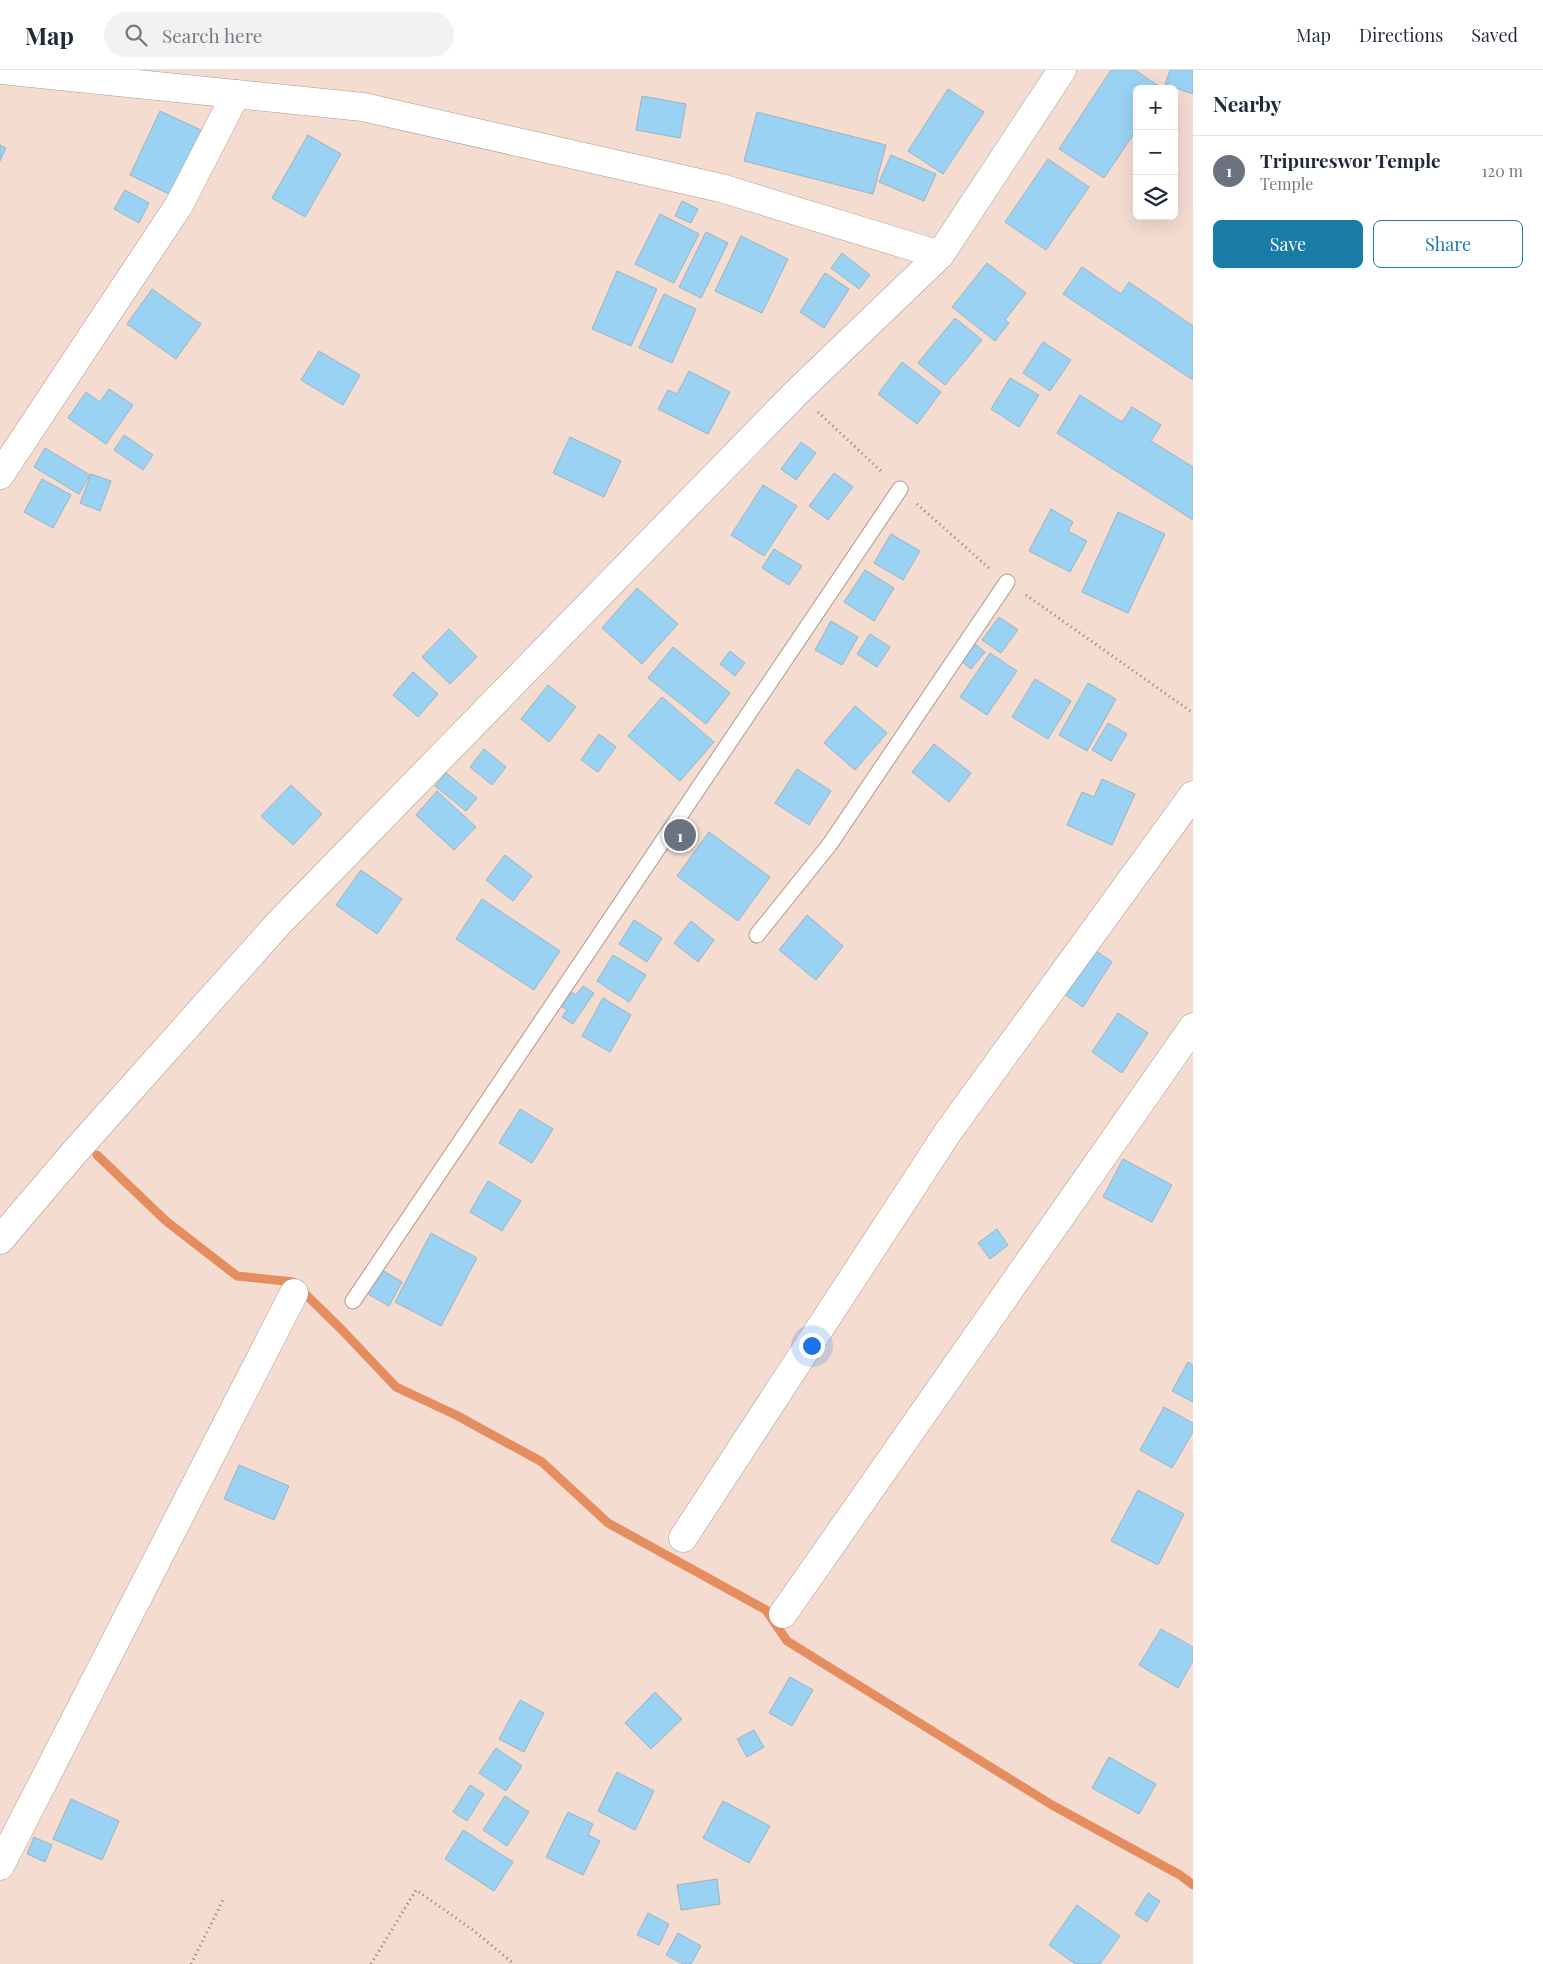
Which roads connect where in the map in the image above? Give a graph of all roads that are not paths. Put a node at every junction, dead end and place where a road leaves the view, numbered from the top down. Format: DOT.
graph roads {
  1 [pos="1,70"];
  2 [pos="1062,70"];
  3 [pos="236,94"];
  4 [pos="940,255"];
  5 [pos="0,475"];
  6 [pos="900,489"];
  7 [pos="1007,582"];
  8 [pos="1193,795"];
  9 [pos="757,935"];
  10 [pos="1193,1026"];
  11 [pos="0,1240"];
  12 [pos="294,1293"];
  13 [pos="353,1301"];
  14 [pos="683,1538"];
  15 [pos="783,1614"];
  16 [pos="0,1866"];
  1 -- 3 [label="street"];
  2 -- 4 [label="street"];
  3 -- 4 [label="street"];
  3 -- 5 [label="street"];
  4 -- 11 [label="street"];
  6 -- 13 [label="lane"];
  7 -- 9 [label="lane"];
  8 -- 14 [label="street"];
  10 -- 15 [label="street"];
  12 -- 16 [label="street"];
}
